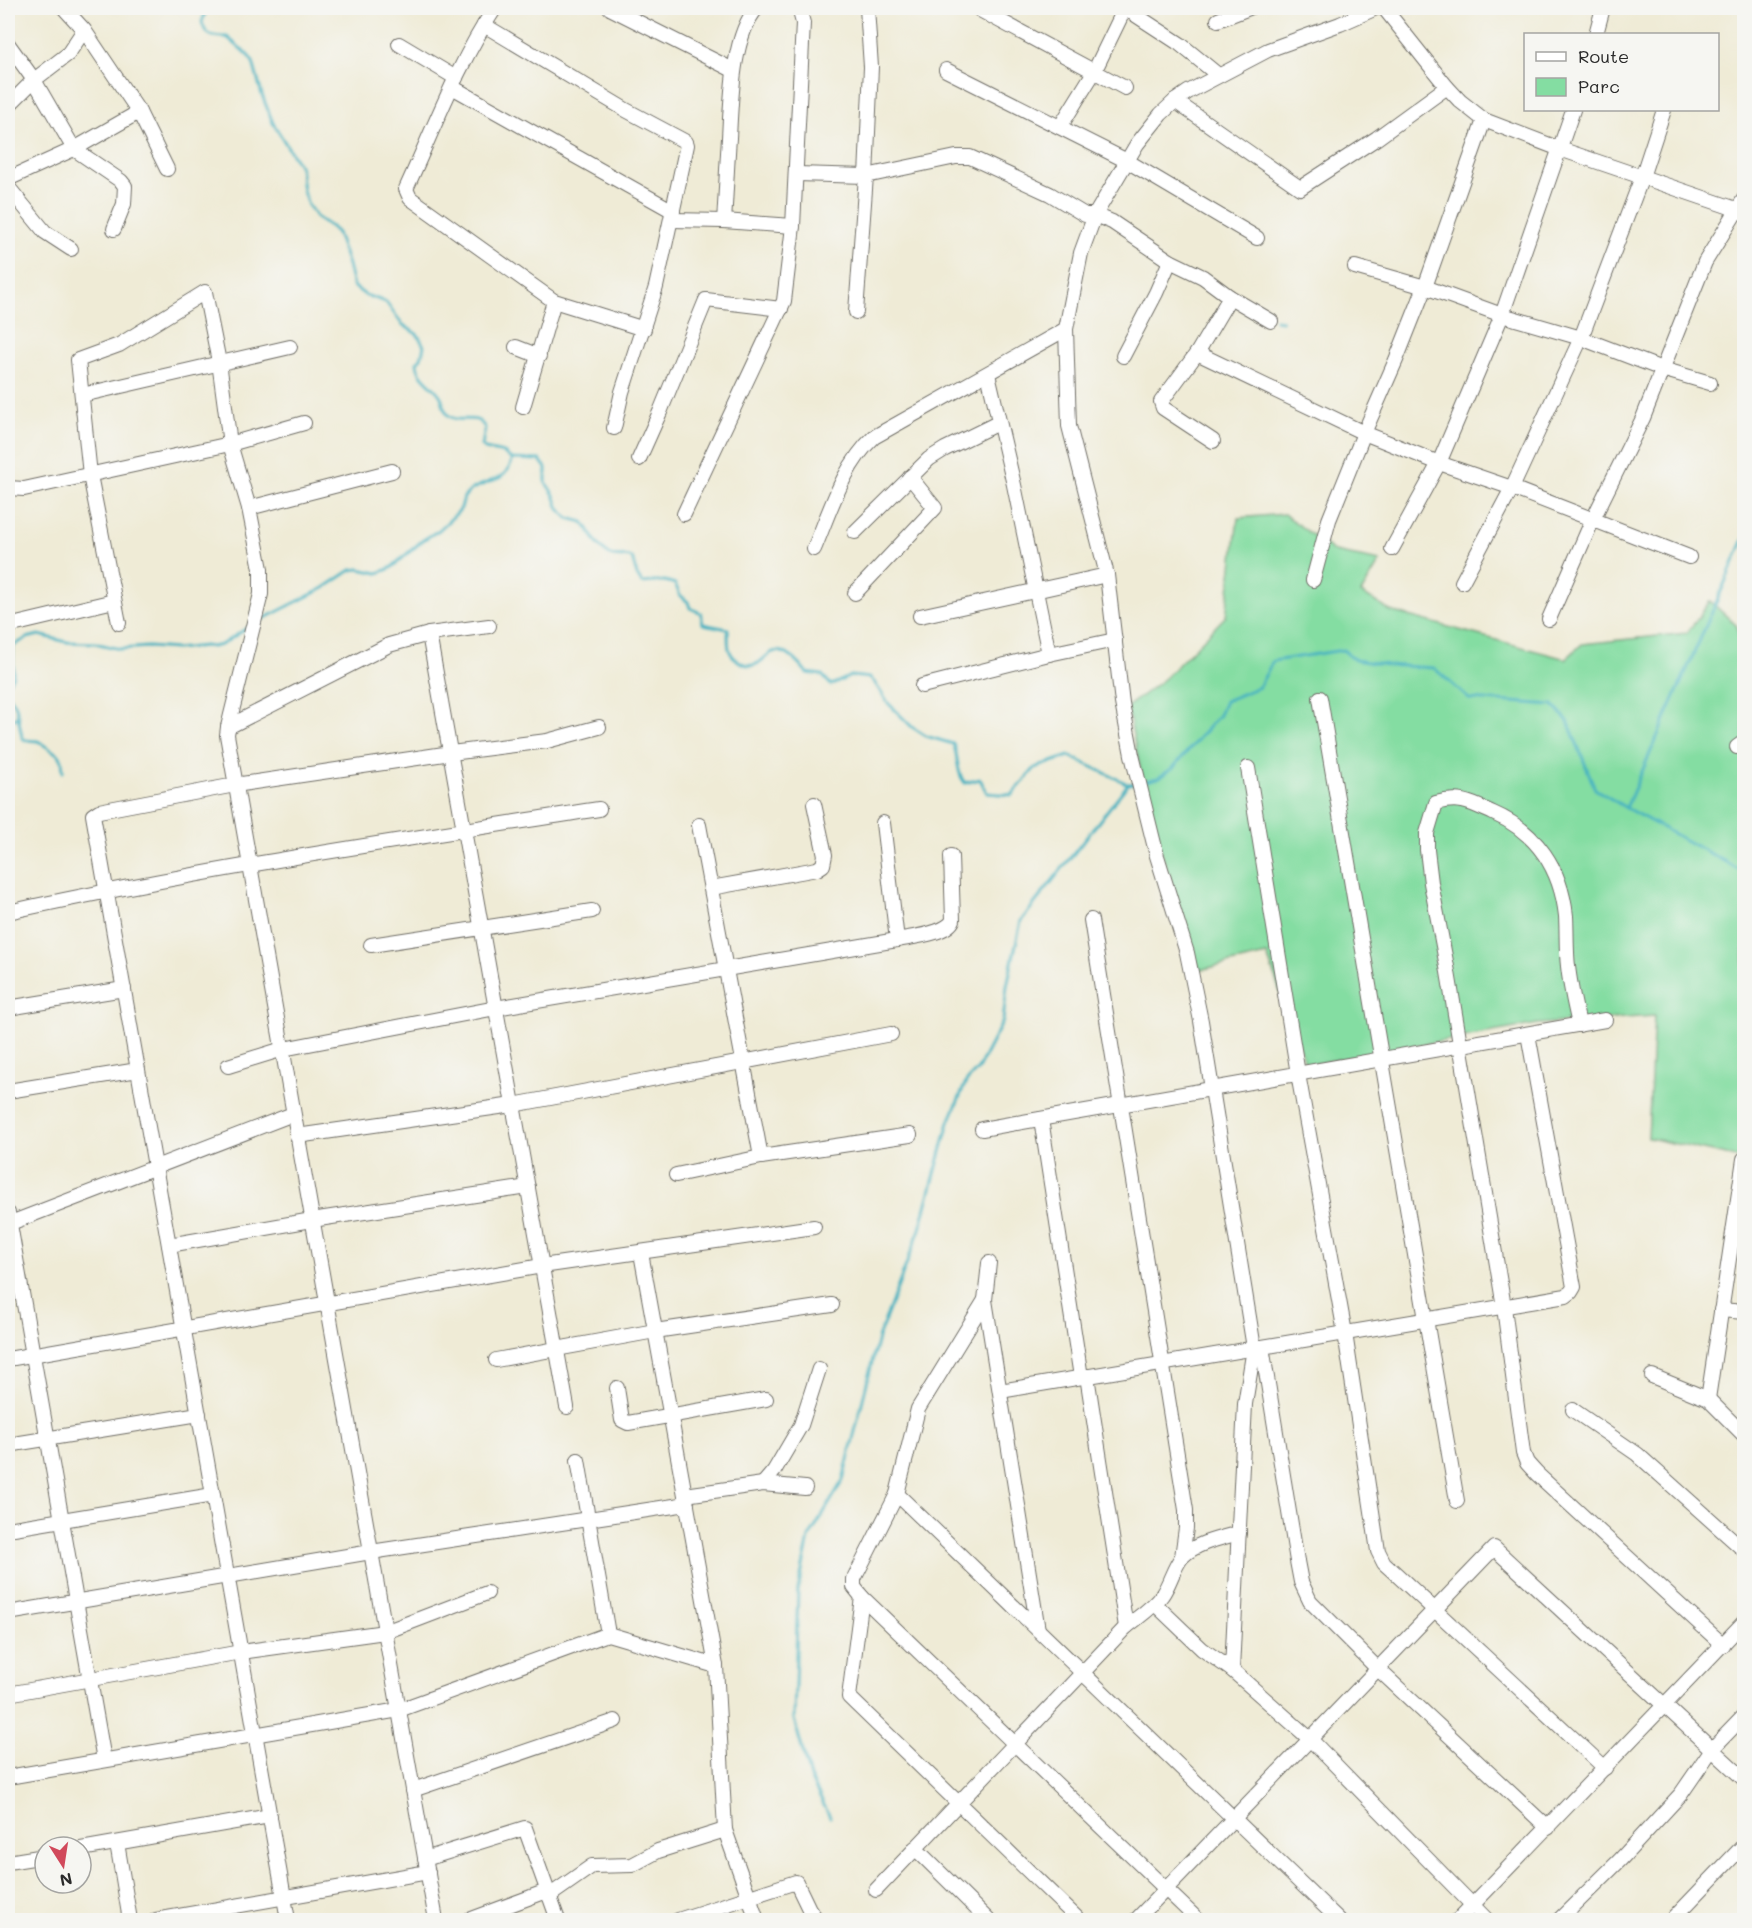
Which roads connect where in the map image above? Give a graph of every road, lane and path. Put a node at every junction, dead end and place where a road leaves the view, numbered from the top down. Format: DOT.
graph roads {
  1 [pos="64,8"];
  2 [pos="495,8"];
  3 [pos="610,8"];
  4 [pos="757,8"];
  5 [pos="799,8"];
  6 [pos="867,8"];
  7 [pos="1125,8"];
  8 [pos="1249,8"];
  9 [pos="1376,8"];
  10 [pos="1384,8"];
  11 [pos="1603,8"];
  12 [pos="980,10"];
  13 [pos="1218,20"];
  14 [pos="484,25"];
  15 [pos="84,30"];
  16 [pos="1596,33"];
  17 [pos="8,44"];
  18 [pos="399,44"];
  19 [pos="733,70"];
  20 [pos="946,70"];
  21 [pos="1094,72"];
  22 [pos="1218,75"];
  23 [pos="34,80"];
  24 [pos="454,83"];
  25 [pos="1447,87"];
  26 [pos="1125,88"];
  27 [pos="1174,101"];
  28 [pos="8,106"];
  29 [pos="1573,111"];
  30 [pos="1664,111"];
  31 [pos="139,112"];
  32 [pos="1484,120"];
  33 [pos="1060,127"];
  34 [pos="74,149"];
  35 [pos="1560,149"];
  36 [pos="1127,160"];
  37 [pos="167,169"];
  38 [pos="797,174"];
  39 [pos="866,176"];
  40 [pos="1642,177"];
  41 [pos="8,179"];
  42 [pos="8,188"];
  43 [pos="1743,207"];
  44 [pos="1095,215"];
  45 [pos="672,216"];
  46 [pos="724,221"];
  47 [pos="793,226"];
  48 [pos="114,229"];
  49 [pos="1257,238"];
  50 [pos="71,249"];
  51 [pos="1170,261"];
  52 [pos="1355,267"];
  53 [pos="1425,287"];
  54 [pos="1230,297"];
  55 [pos="554,301"];
  56 [pos="781,309"];
  57 [pos="856,312"];
  58 [pos="1502,315"];
  59 [pos="1271,321"];
  60 [pos="644,329"];
  61 [pos="1066,329"];
  62 [pos="1581,338"];
  63 [pos="290,347"];
  64 [pos="516,347"];
  65 [pos="1197,353"];
  66 [pos="538,356"];
  67 [pos="1123,356"];
  68 [pos="219,362"];
  69 [pos="1662,369"];
  70 [pos="988,374"];
  71 [pos="1710,383"];
  72 [pos="82,395"];
  73 [pos="523,407"];
  74 [pos="304,423"];
  75 [pos="998,423"];
  76 [pos="614,428"];
  77 [pos="1364,433"];
  78 [pos="1213,441"];
  79 [pos="231,444"];
  80 [pos="639,459"];
  81 [pos="1439,463"];
  82 [pos="392,471"];
  83 [pos="90,475"];
  84 [pos="910,477"];
  85 [pos="8,488"];
  86 [pos="1512,488"];
  87 [pos="249,508"];
  88 [pos="684,514"];
  89 [pos="1593,519"];
  90 [pos="855,532"];
  91 [pos="814,549"];
  92 [pos="1392,549"];
  93 [pos="1689,557"];
  94 [pos="1107,575"];
  95 [pos="1313,580"];
  96 [pos="1462,582"];
  97 [pos="1034,591"];
  98 [pos="855,593"];
  99 [pos="114,601"];
  100 [pos="921,616"];
  101 [pos="1549,619"];
  102 [pos="118,623"];
  103 [pos="8,626"];
  104 [pos="489,626"];
  105 [pos="429,634"];
  106 [pos="1115,640"];
  107 [pos="1049,654"];
  108 [pos="922,686"];
  109 [pos="1320,698"];
  110 [pos="228,727"];
  111 [pos="598,727"];
  112 [pos="451,753"];
  113 [pos="1248,768"];
  114 [pos="235,785"];
  115 [pos="814,804"];
  116 [pos="599,810"];
  117 [pos="884,823"];
  118 [pos="699,825"];
  119 [pos="464,830"];
  120 [pos="951,856"];
  121 [pos="249,865"];
  122 [pos="711,888"];
  123 [pos="106,890"];
  124 [pos="592,911"];
  125 [pos="8,912"];
  126 [pos="1091,920"];
  127 [pos="482,928"];
  128 [pos="897,940"];
  129 [pos="371,945"];
  130 [pos="726,969"];
  131 [pos="124,989"];
  132 [pos="8,1008"];
  133 [pos="496,1008"];
  134 [pos="1605,1020"];
  135 [pos="1579,1025"];
  136 [pos="891,1034"];
  137 [pos="1528,1034"];
  138 [pos="1461,1046"];
  139 [pos="283,1049"];
  140 [pos="1381,1059"];
  141 [pos="742,1062"];
  142 [pos="228,1066"];
  143 [pos="138,1070"];
  144 [pos="1298,1074"];
  145 [pos="1213,1089"];
  146 [pos="8,1091"];
  147 [pos="513,1105"];
  148 [pos="1121,1105"];
  149 [pos="293,1114"];
  150 [pos="1041,1119"];
  151 [pos="982,1129"];
  152 [pos="910,1135"];
  153 [pos="297,1136"];
  154 [pos="761,1157"];
  155 [pos="1744,1159"];
  156 [pos="155,1168"];
  157 [pos="676,1175"];
  158 [pos="528,1186"];
  159 [pos="8,1220"];
  160 [pos="312,1220"];
  161 [pos="814,1227"];
  162 [pos="169,1245"];
  163 [pos="641,1253"];
  164 [pos="988,1263"];
  165 [pos="542,1266"];
  166 [pos="985,1300"];
  167 [pos="327,1304"];
  168 [pos="832,1305"];
  169 [pos="1504,1307"];
  170 [pos="1721,1310"];
  171 [pos="1744,1312"];
  172 [pos="1426,1320"];
  173 [pos="184,1329"];
  174 [pos="655,1331"];
  175 [pos="1345,1333"];
  176 [pos="1258,1348"];
  177 [pos="557,1349"];
  178 [pos="33,1355"];
  179 [pos="8,1359"];
  180 [pos="496,1360"];
  181 [pos="1163,1364"];
  182 [pos="819,1369"];
  183 [pos="1652,1376"];
  184 [pos="1084,1377"];
  185 [pos="617,1388"];
  186 [pos="1000,1391"];
  187 [pos="1708,1399"];
  188 [pos="766,1400"];
  189 [pos="567,1407"];
  190 [pos="1573,1410"];
  191 [pos="199,1414"];
  192 [pos="670,1415"];
  193 [pos="1744,1435"];
  194 [pos="48,1439"];
  195 [pos="8,1445"];
  196 [pos="578,1460"];
  197 [pos="763,1484"];
  198 [pos="805,1488"];
  199 [pos="897,1494"];
  200 [pos="213,1495"];
  201 [pos="686,1500"];
  202 [pos="1456,1501"];
  203 [pos="588,1518"];
  204 [pos="62,1520"];
  205 [pos="8,1529"];
  206 [pos="1239,1533"];
  207 [pos="1744,1550"];
  208 [pos="371,1552"];
  209 [pos="1182,1557"];
  210 [pos="227,1575"];
  211 [pos="487,1593"];
  212 [pos="862,1597"];
  213 [pos="76,1601"];
  214 [pos="1155,1604"];
  215 [pos="1434,1610"];
  216 [pos="8,1613"];
  217 [pos="1744,1622"];
  218 [pos="1126,1626"];
  219 [pos="1038,1630"];
  220 [pos="385,1632"];
  221 [pos="608,1634"];
  222 [pos="1723,1645"];
  223 [pos="241,1652"];
  224 [pos="716,1666"];
  225 [pos="1378,1669"];
  226 [pos="1232,1670"];
  227 [pos="1082,1673"];
  228 [pos="90,1679"];
  229 [pos="8,1694"];
  230 [pos="1665,1705"];
  231 [pos="399,1710"];
  232 [pos="1744,1716"];
  233 [pos="615,1721"];
  234 [pos="255,1734"];
  235 [pos="1310,1739"];
  236 [pos="1014,1744"];
  237 [pos="1712,1749"];
  238 [pos="104,1760"];
  239 [pos="1605,1768"];
  240 [pos="8,1777"];
  241 [pos="1744,1779"];
  242 [pos="413,1790"];
  243 [pos="958,1803"];
  244 [pos="270,1816"];
  245 [pos="1233,1819"];
  246 [pos="1548,1828"];
  247 [pos="725,1830"];
  248 [pos="117,1843"];
  249 [pos="1744,1845"];
  250 [pos="93,1847"];
  251 [pos="915,1848"];
  252 [pos="33,1858"];
  253 [pos="8,1862"];
  254 [pos="427,1865"];
  255 [pos="876,1890"];
  256 [pos="1165,1890"];
  257 [pos="548,1894"];
  258 [pos="748,1897"];
  259 [pos="284,1898"];
  260 [pos="1472,1906"];
  261 [pos="130,1920"];
  262 [pos="156,1920"];
  263 [pos="288,1920"];
  264 [pos="436,1920"];
  265 [pos="469,1920"];
  266 [pos="558,1920"];
  267 [pos="678,1920"];
  268 [pos="756,1920"];
  269 [pos="818,1920"];
  270 [pos="988,1920"];
  271 [pos="1079,1920"];
  272 [pos="1136,1920"];
  273 [pos="1198,1920"];
  274 [pos="1339,1920"];
  275 [pos="1458,1920"];
  276 [pos="1487,1920"];
  277 [pos="1558,1920"];
  278 [pos="1672,1920"];
  1 -- 15 [label="street"];
  2 -- 14 [label="street"];
  3 -- 19 [label="street"];
  4 -- 19 [label="street"];
  5 -- 38 [label="street"];
  6 -- 39 [label="street"];
  7 -- 21 [label="street"];
  7 -- 22 [label="street"];
  8 -- 13 [label="street"];
  9 -- 22 [label="street"];
  10 -- 25 [label="street"];
  11 -- 16 [label="street"];
  12 -- 21 [label="street"];
  14 -- 24 [label="street"];
  14 -- 45 [label="street"];
  15 -- 23 [label="street"];
  15 -- 31 [label="street"];
  17 -- 23 [label="street"];
  18 -- 24 [label="street"];
  19 -- 46 [label="street"];
  20 -- 33 [label="street"];
  21 -- 26 [label="street"];
  21 -- 33 [label="street"];
  22 -- 27 [label="street"];
  23 -- 28 [label="street"];
  23 -- 34 [label="street"];
  24 -- 45 [label="street"];
  24 -- 55 [label="street"];
  25 -- 27 [label="street"];
  25 -- 32 [label="street"];
  27 -- 36 [label="street"];
  29 -- 35 [label="street"];
  30 -- 40 [label="street"];
  31 -- 34 [label="street"];
  31 -- 37 [label="street"];
  32 -- 35 [label="street"];
  32 -- 53 [label="street"];
  33 -- 36 [label="street"];
  34 -- 41 [label="street"];
  34 -- 48 [label="street"];
  35 -- 40 [label="street"];
  35 -- 58 [label="street"];
  36 -- 44 [label="street"];
  36 -- 49 [label="street"];
  38 -- 39 [label="street"];
  38 -- 47 [label="street"];
  39 -- 44 [label="street"];
  39 -- 57 [label="street"];
  40 -- 43 [label="street"];
  40 -- 62 [label="street"];
  42 -- 50 [label="street"];
  43 -- 69 [label="street"];
  44 -- 51 [label="street"];
  44 -- 61 [label="street"];
  45 -- 46 [label="street"];
  45 -- 60 [label="street"];
  46 -- 47 [label="street"];
  47 -- 56 [label="street"];
  51 -- 54 [label="street"];
  51 -- 67 [label="street"];
  52 -- 53 [label="street"];
  53 -- 58 [label="street"];
  53 -- 77 [label="street"];
  54 -- 59 [label="street"];
  54 -- 65 [label="street"];
  55 -- 60 [label="street"];
  55 -- 66 [label="street"];
  56 -- 80 [label="street"];
  56 -- 88 [label="street"];
  58 -- 62 [label="street"];
  58 -- 81 [label="street"];
  60 -- 76 [label="street"];
  61 -- 70 [label="street"];
  61 -- 94 [label="street"];
  62 -- 69 [label="street"];
  62 -- 86 [label="street"];
  63 -- 68 [label="street"];
  64 -- 66 [label="street"];
  65 -- 77 [label="street"];
  65 -- 78 [label="street"];
  66 -- 73 [label="street"];
  68 -- 72 [label="street"];
  68 -- 72 [label="street"];
  68 -- 79 [label="street"];
  69 -- 71 [label="street"];
  69 -- 89 [label="street"];
  70 -- 75 [label="street"];
  70 -- 91 [label="street"];
  72 -- 83 [label="street"];
  74 -- 79 [label="street"];
  75 -- 84 [label="street"];
  75 -- 97 [label="street"];
  77 -- 81 [label="street"];
  77 -- 95 [label="street"];
  79 -- 83 [label="street"];
  79 -- 87 [label="street"];
  81 -- 86 [label="street"];
  81 -- 92 [label="street"];
  82 -- 87 [label="street"];
  83 -- 85 [label="street"];
  83 -- 99 [label="street"];
  84 -- 90 [label="street"];
  84 -- 98 [label="street"];
  86 -- 89 [label="street"];
  86 -- 96 [label="street"];
  87 -- 110 [label="street"];
  89 -- 93 [label="street"];
  89 -- 101 [label="street"];
  94 -- 97 [label="street"];
  94 -- 106 [label="street"];
  97 -- 100 [label="street"];
  97 -- 107 [label="street"];
  99 -- 102 [label="street"];
  99 -- 103 [label="street"];
  104 -- 105 [label="street"];
  105 -- 110 [label="street"];
  105 -- 112 [label="street"];
  106 -- 107 [label="street"];
  106 -- 145 [label="street"];
  107 -- 108 [label="street"];
  109 -- 140 [label="street"];
  110 -- 114 [label="street"];
  111 -- 112 [label="street"];
  112 -- 114 [label="street"];
  112 -- 119 [label="street"];
  113 -- 144 [label="street"];
  114 -- 121 [label="street"];
  114 -- 123 [label="street"];
  115 -- 122 [label="street"];
  116 -- 119 [label="street"];
  117 -- 128 [label="street"];
  118 -- 122 [label="street"];
  119 -- 121 [label="street"];
  119 -- 127 [label="street"];
  120 -- 128 [label="street"];
  121 -- 123 [label="street"];
  121 -- 139 [label="street"];
  122 -- 130 [label="street"];
  123 -- 125 [label="street"];
  123 -- 131 [label="street"];
  124 -- 127 [label="street"];
  126 -- 148 [label="street"];
  127 -- 129 [label="street"];
  127 -- 133 [label="street"];
  128 -- 130 [label="street"];
  130 -- 133 [label="street"];
  130 -- 141 [label="street"];
  131 -- 132 [label="street"];
  131 -- 143 [label="street"];
  133 -- 139 [label="street"];
  133 -- 147 [label="street"];
  134 -- 135 [label="street"];
  135 -- 137 [label="street"];
  135 -- 138 [label="street"];
  136 -- 141 [label="street"];
  137 -- 138 [label="street"];
  137 -- 169 [label="street"];
  138 -- 140 [label="street"];
  138 -- 169 [label="street"];
  139 -- 142 [label="street"];
  139 -- 149 [label="street"];
  140 -- 144 [label="street"];
  140 -- 172 [label="street"];
  141 -- 147 [label="street"];
  141 -- 154 [label="street"];
  143 -- 146 [label="street"];
  143 -- 156 [label="street"];
  144 -- 145 [label="street"];
  144 -- 175 [label="street"];
  145 -- 148 [label="street"];
  145 -- 176 [label="street"];
  147 -- 153 [label="street"];
  147 -- 158 [label="street"];
  148 -- 150 [label="street"];
  148 -- 181 [label="street"];
  149 -- 153 [label="street"];
  149 -- 156 [label="street"];
  150 -- 151 [label="street"];
  150 -- 184 [label="street"];
  152 -- 154 [label="street"];
  153 -- 160 [label="street"];
  154 -- 157 [label="street"];
  155 -- 170 [label="street"];
  156 -- 159 [label="street"];
  156 -- 162 [label="street"];
  158 -- 160 [label="street"];
  158 -- 165 [label="street"];
  159 -- 178 [label="street"];
  160 -- 162 [label="street"];
  160 -- 167 [label="street"];
  161 -- 163 [label="street"];
  162 -- 173 [label="street"];
  163 -- 165 [label="street"];
  163 -- 174 [label="street"];
  164 -- 166 [label="street"];
  165 -- 167 [label="street"];
  165 -- 177 [label="street"];
  166 -- 186 [label="street"];
  166 -- 199 [label="street"];
  167 -- 173 [label="street"];
  167 -- 208 [label="street"];
  168 -- 174 [label="street"];
  169 -- 172 [label="street"];
  169 -- 222 [label="street"];
  170 -- 171 [label="street"];
  170 -- 187 [label="street"];
  172 -- 175 [label="street"];
  172 -- 202 [label="street"];
  173 -- 178 [label="street"];
  173 -- 191 [label="street"];
  174 -- 177 [label="street"];
  174 -- 192 [label="street"];
  175 -- 176 [label="street"];
  175 -- 215 [label="street"];
  176 -- 181 [label="street"];
  176 -- 206 [label="street"];
  176 -- 225 [label="street"];
  177 -- 180 [label="street"];
  177 -- 189 [label="street"];
  178 -- 179 [label="street"];
  178 -- 194 [label="street"];
  181 -- 184 [label="street"];
  181 -- 209 [label="street"];
  182 -- 197 [label="street"];
  183 -- 187 [label="street"];
  184 -- 186 [label="street"];
  184 -- 218 [label="street"];
  185 -- 192 [label="street"];
  186 -- 219 [label="street"];
  187 -- 193 [label="street"];
  188 -- 192 [label="street"];
  190 -- 207 [label="street"];
  191 -- 194 [label="street"];
  191 -- 200 [label="street"];
  192 -- 201 [label="street"];
  194 -- 195 [label="street"];
  194 -- 204 [label="street"];
  196 -- 203 [label="street"];
  197 -- 198 [label="street"];
  197 -- 201 [label="street"];
  199 -- 212 [label="street"];
  199 -- 219 [label="street"];
  200 -- 204 [label="street"];
  200 -- 210 [label="street"];
  201 -- 203 [label="street"];
  201 -- 224 [label="street"];
  203 -- 208 [label="street"];
  203 -- 221 [label="street"];
  204 -- 205 [label="street"];
  204 -- 213 [label="street"];
  206 -- 209 [label="street"];
  206 -- 226 [label="street"];
  208 -- 210 [label="street"];
  208 -- 220 [label="street"];
  209 -- 214 [label="street"];
  210 -- 213 [label="street"];
  210 -- 223 [label="street"];
  211 -- 220 [label="street"];
  212 -- 236 [label="street"];
  212 -- 243 [label="street"];
  213 -- 216 [label="street"];
  213 -- 228 [label="street"];
  214 -- 218 [label="street"];
  214 -- 226 [label="street"];
  215 -- 225 [label="street"];
  215 -- 230 [label="street"];
  215 -- 239 [label="street"];
  217 -- 222 [label="street"];
  218 -- 227 [label="street"];
  219 -- 227 [label="street"];
  220 -- 223 [label="street"];
  220 -- 231 [label="street"];
  221 -- 224 [label="street"];
  221 -- 231 [label="street"];
  222 -- 230 [label="street"];
  223 -- 228 [label="street"];
  223 -- 234 [label="street"];
  224 -- 247 [label="street"];
  225 -- 235 [label="street"];
  225 -- 246 [label="street"];
  226 -- 235 [label="street"];
  227 -- 236 [label="street"];
  227 -- 245 [label="street"];
  228 -- 229 [label="street"];
  228 -- 238 [label="street"];
  230 -- 237 [label="street"];
  230 -- 239 [label="street"];
  231 -- 234 [label="street"];
  231 -- 242 [label="street"];
  232 -- 237 [label="street"];
  233 -- 242 [label="street"];
  234 -- 238 [label="street"];
  234 -- 244 [label="street"];
  235 -- 245 [label="street"];
  235 -- 260 [label="street"];
  236 -- 243 [label="street"];
  236 -- 256 [label="street"];
  237 -- 241 [label="street"];
  237 -- 277 [label="street"];
  238 -- 240 [label="street"];
  239 -- 246 [label="street"];
  242 -- 254 [label="street"];
  243 -- 251 [label="street"];
  243 -- 271 [label="street"];
  244 -- 248 [label="street"];
  244 -- 259 [label="street"];
  245 -- 256 [label="street"];
  245 -- 274 [label="street"];
  246 -- 260 [label="street"];
  247 -- 257 [label="street"];
  247 -- 258 [label="street"];
  248 -- 250 [label="street"];
  248 -- 261 [label="street"];
  249 -- 278 [label="street"];
  251 -- 255 [label="street"];
  251 -- 270 [label="street"];
  252 -- 253 [label="street"];
  254 -- 257 [label="street"];
  254 -- 259 [label="street"];
  254 -- 264 [label="street"];
  256 -- 272 [label="street"];
  256 -- 273 [label="street"];
  257 -- 265 [label="street"];
  257 -- 266 [label="street"];
  258 -- 267 [label="street"];
  258 -- 268 [label="street"];
  258 -- 269 [label="street"];
  259 -- 262 [label="street"];
  259 -- 263 [label="street"];
  260 -- 275 [label="street"];
  260 -- 276 [label="street"];
}
